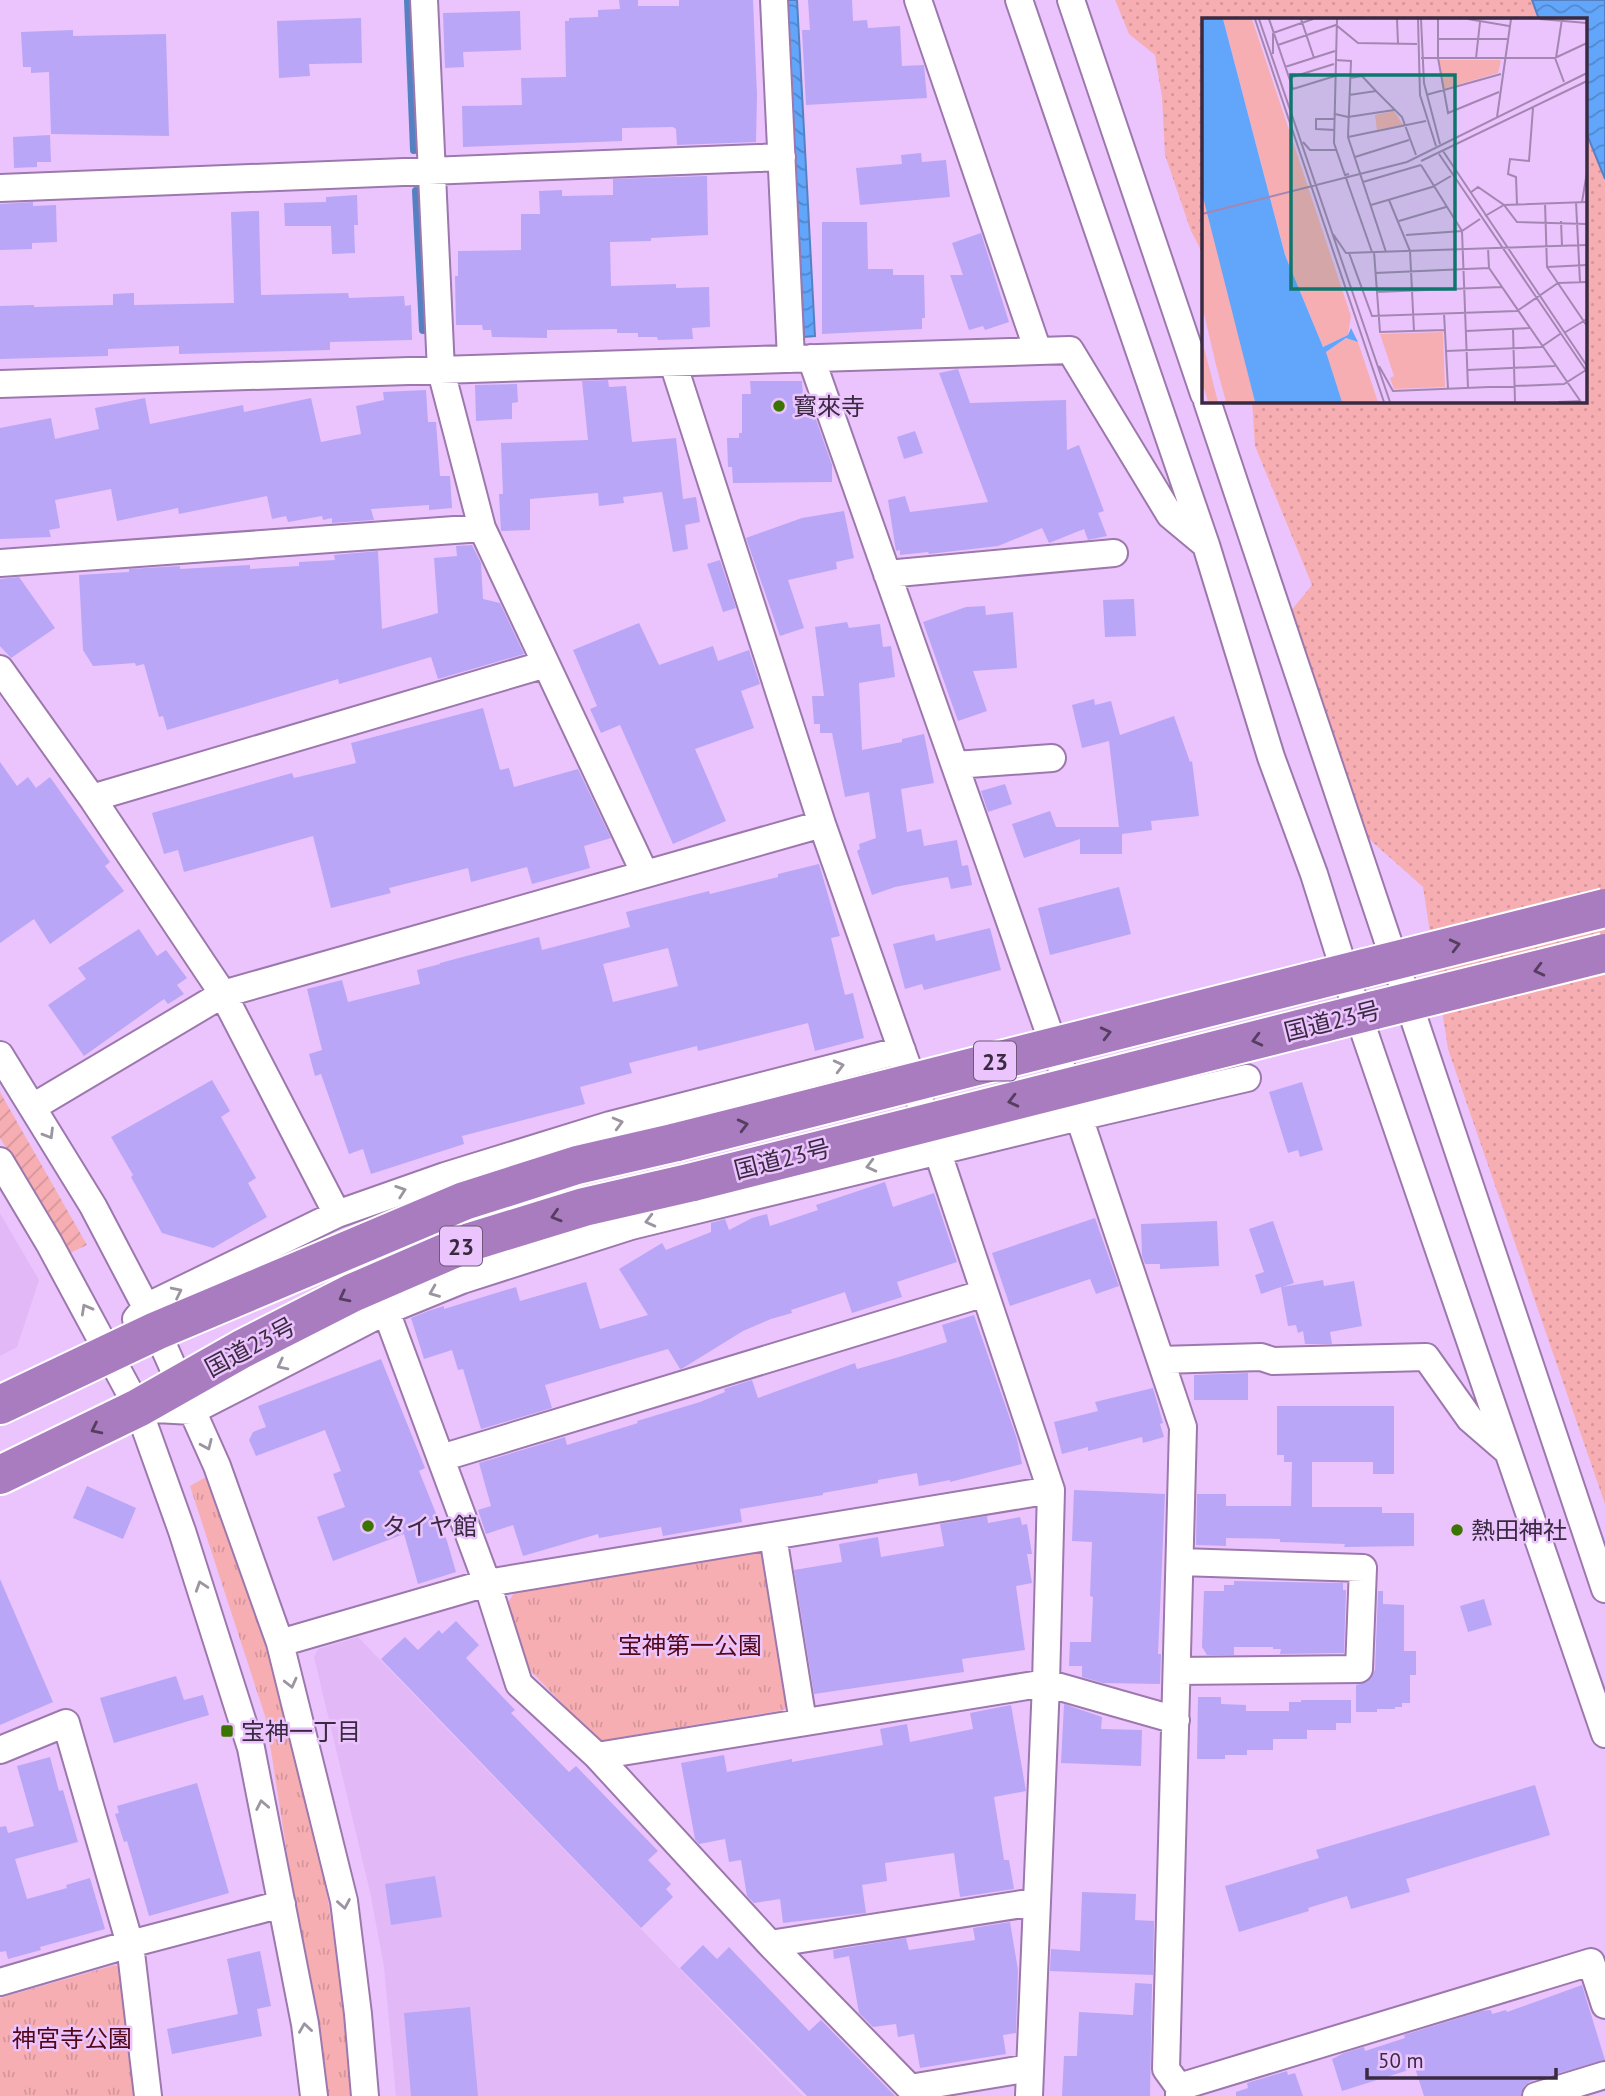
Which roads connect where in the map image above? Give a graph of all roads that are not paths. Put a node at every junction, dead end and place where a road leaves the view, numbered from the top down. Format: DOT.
graph roads {
  1 [pos="424,0"];
  2 [pos="774,0"];
  3 [pos="918,0"];
  4 [pos="1019,0"];
  5 [pos="1071,0"];
  6 [pos="782,157"];
  7 [pos="432,170"];
  8 [pos="0,188"];
  9 [pos="1038,351"];
  10 [pos="801,359"];
  11 [pos="673,363"];
  12 [pos="441,371"];
  13 [pos="0,384"];
  14 [pos="1202,388"];
  15 [pos="1207,402"];
  16 [pos="482,528"];
  17 [pos="1206,545"];
  18 [pos="1114,553"];
  19 [pos="0,563"];
  20 [pos="887,574"];
  21 [pos="546,664"];
  22 [pos="0,669"];
  23 [pos="1052,758"];
  24 [pos="955,765"];
  25 [pos="92,798"];
  26 [pos="822,824"];
  27 [pos="645,874"];
  28 [pos="1605,908"];
  29 [pos="1605,953"];
  30 [pos="1341,974"];
  31 [pos="223,994"];
  32 [pos="1352,1016"];
  33 [pos="902,1050"];
  34 [pos="0,1055"];
  35 [pos="1247,1078"];
  36 [pos="33,1107"];
  37 [pos="1079,1117"];
  38 [pos="937,1150"];
  39 [pos="0,1161"];
  40 [pos="337,1214"];
  41 [pos="985,1293"];
  42 [pos="386,1311"];
  43 [pos="151,1319"];
  44 [pos="110,1352"];
  45 [pos="1161,1360"];
  46 [pos="186,1398"];
  47 [pos="0,1405"];
  48 [pos="138,1408"];
  49 [pos="1508,1452"];
  50 [pos="440,1458"];
  51 [pos="0,1475"];
  52 [pos="1051,1490"];
  53 [pos="773,1536"];
  54 [pos="1180,1562"];
  55 [pos="487,1583"];
  56 [pos="1605,1589"];
  57 [pos="280,1643"];
  58 [pos="1177,1671"];
  59 [pos="1046,1683"];
  60 [pos="1175,1720"];
  61 [pos="803,1722"];
  62 [pos="1605,1734"];
  63 [pos="0,1751"];
  64 [pos="597,1756"];
  65 [pos="1035,1902"];
  66 [pos="282,1904"];
  67 [pos="130,1944"];
  68 [pos="770,1944"];
  69 [pos="0,1982"];
  70 [pos="1605,2005"];
  71 [pos="1030,2068"];
  72 [pos="1605,2075"];
  73 [pos="1179,2091"];
  74 [pos="148,2096"];
  75 [pos="314,2096"];
  76 [pos="365,2096"];
  77 [pos="1029,2096"];
  78 [pos="1536,2096"];
  1 -- 7 [label="street"];
  2 -- 6 [label="street"];
  3 -- 9 [label="street"];
  4 -- 17 [label="street"];
  5 -- 14 [label="street"];
  6 -- 7 [label="street"];
  6 -- 10 [label="street"];
  7 -- 8 [label="street"];
  7 -- 12 [label="street"];
  9 -- 10 [label="street"];
  9 -- 17 [label="street"];
  10 -- 11 [label="street"];
  10 -- 20 [label="street"];
  11 -- 12 [label="street"];
  11 -- 26 [label="street"];
  12 -- 13 [label="street"];
  12 -- 16 [label="street"];
  15 -- 56 [label="street"];
  16 -- 19 [label="street"];
  16 -- 21 [label="street"];
  17 -- 30 [label="street"];
  18 -- 20 [label="street"];
  20 -- 24 [label="street"];
  21 -- 25 [label="street"];
  21 -- 27 [label="street"];
  22 -- 25 [label="street"];
  23 -- 24 [label="street"];
  24 -- 37 [label="street"];
  25 -- 31 [label="street"];
  26 -- 27 [label="street"];
  26 -- 33 [label="street"];
  27 -- 31 [label="street"];
  30 -- 28 [label="highway, 国道23号 / 23, one-way, bridge"];
  29 -- 32 [label="highway, 国道23号 / 23, one-way, bridge"];
  30 -- 32 [label="street"];
  43 -- 30 [label="highway, 国道23号 / 23, one-way, bridge"];
  31 -- 36 [label="street"];
  31 -- 40 [label="street"];
  32 -- 46 [label="highway, 国道23号 / 23, one-way, bridge"];
  32 -- 49 [label="street"];
  33 -- 38 [label="street"];
  40 -- 33 [label="street, one-way"];
  34 -- 36 [label="street"];
  35 -- 37 [label="street"];
  36 -- 43 [label="street, one-way"];
  37 -- 38 [label="street"];
  37 -- 45 [label="street"];
  38 -- 41 [label="street"];
  38 -- 42 [label="street, one-way"];
  44 -- 39 [label="street, one-way"];
  43 -- 40 [label="street, one-way"];
  41 -- 50 [label="street"];
  41 -- 52 [label="street"];
  42 -- 46 [label="street, one-way"];
  42 -- 50 [label="street"];
  43 -- 44 [label="highway, 国道23号 / 23"];
  43 -- 46 [label="street"];
  44 -- 47 [label="highway, 国道23号 / 23"];
  44 -- 48 [label="street"];
  45 -- 49 [label="street"];
  45 -- 54 [label="street"];
  46 -- 48 [label="highway, 国道23号 / 23"];
  46 -- 57 [label="street, one-way"];
  48 -- 51 [label="highway, 国道23号 / 23, one-way"];
  66 -- 48 [label="street, one-way"];
  49 -- 62 [label="street"];
  50 -- 55 [label="street"];
  52 -- 53 [label="street"];
  52 -- 59 [label="street"];
  53 -- 55 [label="street"];
  53 -- 61 [label="street"];
  54 -- 58 [label="street"];
  54 -- 58 [label="street"];
  55 -- 57 [label="street"];
  55 -- 64 [label="street"];
  57 -- 76 [label="street, one-way"];
  58 -- 60 [label="street"];
  59 -- 60 [label="street"];
  59 -- 61 [label="street"];
  59 -- 65 [label="street"];
  60 -- 73 [label="street"];
  61 -- 64 [label="street"];
  63 -- 67 [label="street"];
  64 -- 68 [label="street"];
  65 -- 68 [label="street"];
  65 -- 71 [label="street"];
  66 -- 67 [label="street"];
  75 -- 66 [label="street, one-way"];
  67 -- 69 [label="street"];
  67 -- 74 [label="street"];
  68 -- 71 [label="street"];
  70 -- 73 [label="street"];
  71 -- 77 [label="street"];
  72 -- 78 [label="street"];
}
